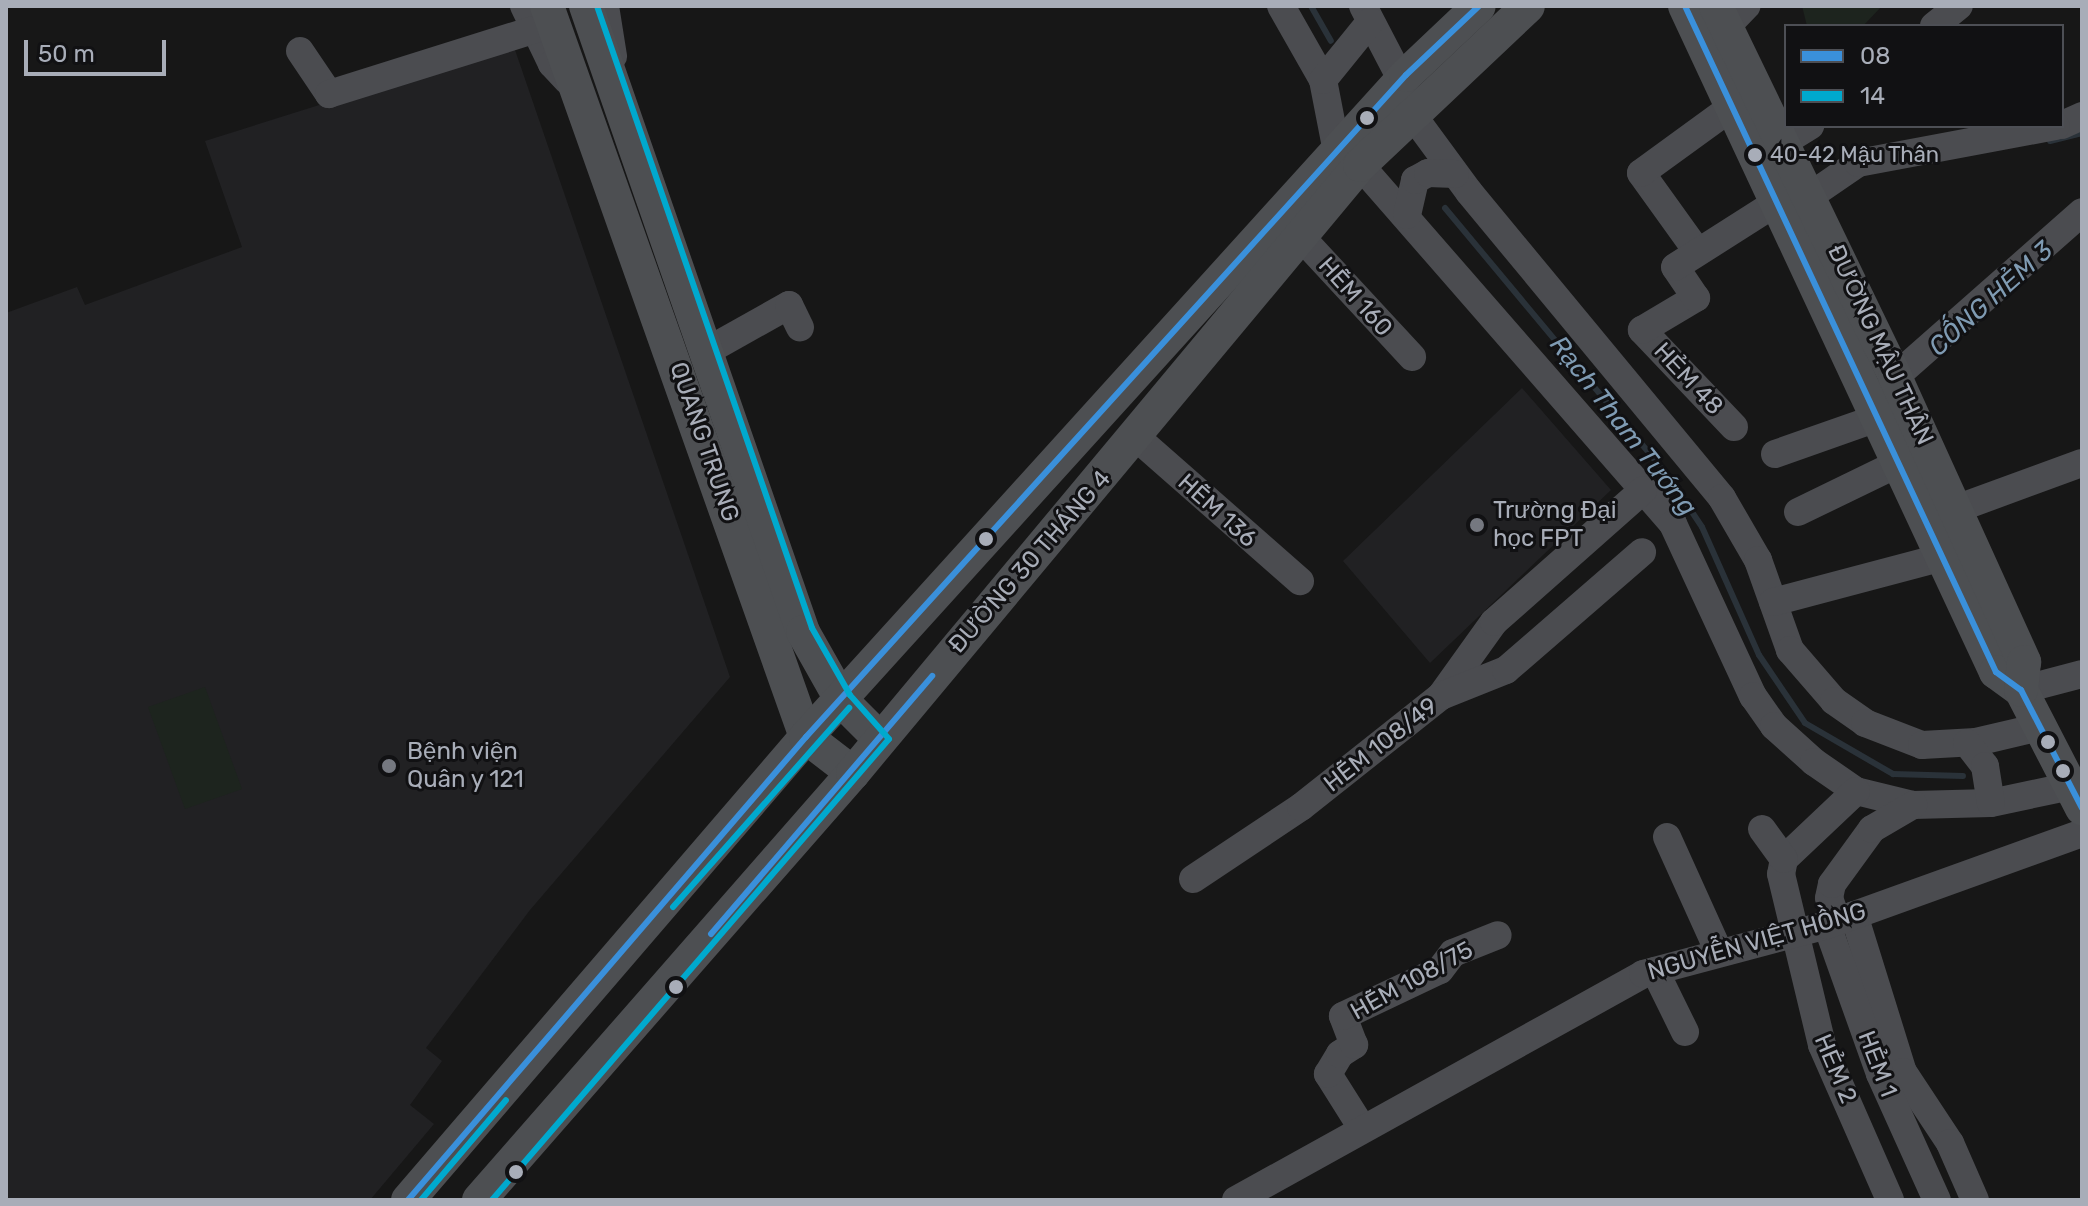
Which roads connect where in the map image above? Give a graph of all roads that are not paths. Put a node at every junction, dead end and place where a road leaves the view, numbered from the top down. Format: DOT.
graph roads {
  1 [pos="586,6"];
  2 [pos="605,6"];
  3 [pos="1281,6"];
  4 [pos="1479,6"];
  5 [pos="1528,6"];
  6 [pos="1685,6"];
  7 [pos="1959,6"];
  8 [pos="1730,13"];
  9 [pos="534,14"];
  10 [pos="1366,14"];
  11 [pos="1936,24"];
  12 [pos="300,51"];
  13 [pos="613,77"];
  14 [pos="1323,80"];
  15 [pos="1734,88"];
  16 [pos="1406,97"];
  17 [pos="1784,125"];
  18 [pos="2048,128"];
  19 [pos="1797,134"];
  20 [pos="1349,159"];
  21 [pos="1455,174"];
  22 [pos="1793,199"];
  23 [pos="2082,212"];
  24 [pos="1407,215"];
  25 [pos="1300,236"];
  26 [pos="1686,259"];
  27 [pos="800,328"];
  28 [pos="707,351"];
  29 [pos="1412,357"];
  30 [pos="1895,377"];
  31 [pos="1877,418"];
  32 [pos="1734,427"];
  33 [pos="1137,438"];
  34 [pos="1775,454"];
  35 [pos="1899,463"];
  36 [pos="2082,463"];
  37 [pos="1643,490"];
  38 [pos="1956,509"];
  39 [pos="1798,512"];
  40 [pos="1642,552"];
  41 [pos="1943,557"];
  42 [pos="1300,581"];
  43 [pos="1773,602"];
  44 [pos="2082,674"];
  45 [pos="2021,690"];
  46 [pos="1441,696"];
  47 [pos="842,701"];
  48 [pos="2040,727"];
  49 [pos="806,737"];
  50 [pos="879,738"];
  51 [pos="1967,743"];
  52 [pos="853,773"];
  53 [pos="2073,778"];
  54 [pos="1856,791"];
  55 [pos="1991,803"];
  56 [pos="1913,805"];
  57 [pos="1762,829"];
  58 [pos="2082,833"];
  59 [pos="1667,837"];
  60 [pos="1784,859"];
  61 [pos="1193,879"];
  62 [pos="1839,920"];
  63 [pos="1793,934"];
  64 [pos="1498,935"];
  65 [pos="1719,952"];
  66 [pos="1655,971"];
  67 [pos="1685,1032"];
  68 [pos="1362,1128"];
  69 [pos="449,1152"];
  70 [pos="487,1191"];
  71 [pos="408,1200"];
  72 [pos="1236,1200"];
  73 [pos="1890,1200"];
  74 [pos="1937,1200"];
  75 [pos="1975,1200"];
  1 -- 13 [label="main road, QUANG TRUNG"];
  2 -- 13 [label="street"];
  3 -- 14 [label="street"];
  4 -- 16 [label="main road, ĐƯỜNG 30 THÁNG 4"];
  5 -- 16 [label="main road, ĐƯỜNG 30 THÁNG 4"];
  6 -- 15 [label="main road, ĐƯỜNG MẬU THÂN"];
  7 -- 11 [label="street"];
  8 -- 15 [label="main road, ĐƯỜNG MẬU THÂN"];
  9 -- 12 [label="street"];
  9 -- 49 [label="main road, QUANG TRUNG"];
  10 -- 14 [label="street"];
  10 -- 16 [label="street"];
  13 -- 28 [label="main road, QUANG TRUNG"];
  14 -- 20 [label="street"];
  15 -- 17 [label="main road, ĐƯỜNG MẬU THÂN"];
  15 -- 22 [label="main road, ĐƯỜNG MẬU THÂN"];
  15 -- 26 [label="street"];
  16 -- 20 [label="main road, ĐƯỜNG 30 THÁNG 4"];
  16 -- 21 [label="street"];
  18 -- 22 [label="street"];
  19 -- 22 [label="main road, ĐƯỜNG MẬU THÂN"];
  20 -- 24 [label="street"];
  20 -- 25 [label="main road, ĐƯỜNG 30 THÁNG 4"];
  20 -- 47 [label="main road, ĐƯỜNG 30 THÁNG 4"];
  21 -- 24 [label="street"];
  21 -- 43 [label="street"];
  22 -- 26 [label="street"];
  22 -- 30 [label="main road, ĐƯỜNG MẬU THÂN"];
  22 -- 31 [label="main road, ĐƯỜNG MẬU THÂN"];
  23 -- 30 [label="street"];
  24 -- 37 [label="street"];
  25 -- 29 [label="street, HẼM 160"];
  25 -- 33 [label="main road, ĐƯỜNG 30 THÁNG 4"];
  26 -- 32 [label="street, HẺM 48"];
  27 -- 28 [label="street"];
  28 -- 47 [label="main road, QUANG TRUNG"];
  30 -- 38 [label="main road, ĐƯỜNG MẬU THÂN"];
  31 -- 34 [label="street"];
  31 -- 35 [label="main road, ĐƯỜNG MẬU THÂN"];
  33 -- 42 [label="street, HẼM 136"];
  33 -- 50 [label="main road, ĐƯỜNG 30 THÁNG 4"];
  35 -- 39 [label="street"];
  35 -- 41 [label="main road, ĐƯỜNG MẬU THÂN"];
  36 -- 38 [label="street"];
  37 -- 46 [label="street"];
  37 -- 54 [label="street"];
  38 -- 45 [label="main road, ĐƯỜNG MẬU THÂN"];
  40 -- 46 [label="street, HẼM 108/49"];
  41 -- 43 [label="street"];
  41 -- 45 [label="main road, ĐƯỜNG MẬU THÂN"];
  43 -- 51 [label="street"];
  44 -- 45 [label="street"];
  45 -- 48 [label="main road, ĐƯỜNG MẬU THÂN"];
  46 -- 61 [label="street, HẼM 108/49"];
  47 -- 49 [label="main road, ĐƯỜNG 30 THÁNG 4"];
  47 -- 50 [label="main road, QUANG TRUNG"];
  48 -- 51 [label="street"];
  48 -- 53 [label="main road, ĐƯỜNG MẬU THÂN"];
  49 -- 52 [label="main road"];
  49 -- 69 [label="main road, ĐƯỜNG 30 THÁNG 4"];
  50 -- 52 [label="main road, ĐƯỜNG 30 THÁNG 4"];
  51 -- 55 [label="street"];
  52 -- 70 [label="main road, ĐƯỜNG 30 THÁNG 4"];
  53 -- 55 [label="street"];
  54 -- 56 [label="street"];
  54 -- 60 [label="street"];
  55 -- 56 [label="street"];
  56 -- 62 [label="street"];
  57 -- 60 [label="street"];
  58 -- 62 [label="street, NGUYỄN VIỆT HỒNG"];
  59 -- 65 [label="street"];
  60 -- 63 [label="street"];
  62 -- 63 [label="street, NGUYỄN VIỆT HỒNG"];
  62 -- 74 [label="street, HẺM 1"];
  62 -- 75 [label="street"];
  63 -- 65 [label="street, NGUYỄN VIỆT HỒNG"];
  63 -- 73 [label="street, HẺM 2"];
  64 -- 68 [label="street, HẼM 108/75"];
  65 -- 66 [label="street, NGUYỄN VIỆT HỒNG"];
  66 -- 67 [label="street"];
  66 -- 68 [label="street, NGUYỄN VIỆT HỒNG"];
  68 -- 72 [label="street, NGUYỄN VIỆT HỒNG"];
  69 -- 70 [label="main road"];
  69 -- 71 [label="main road, ĐƯỜNG 30 THÁNG 4"];
}
